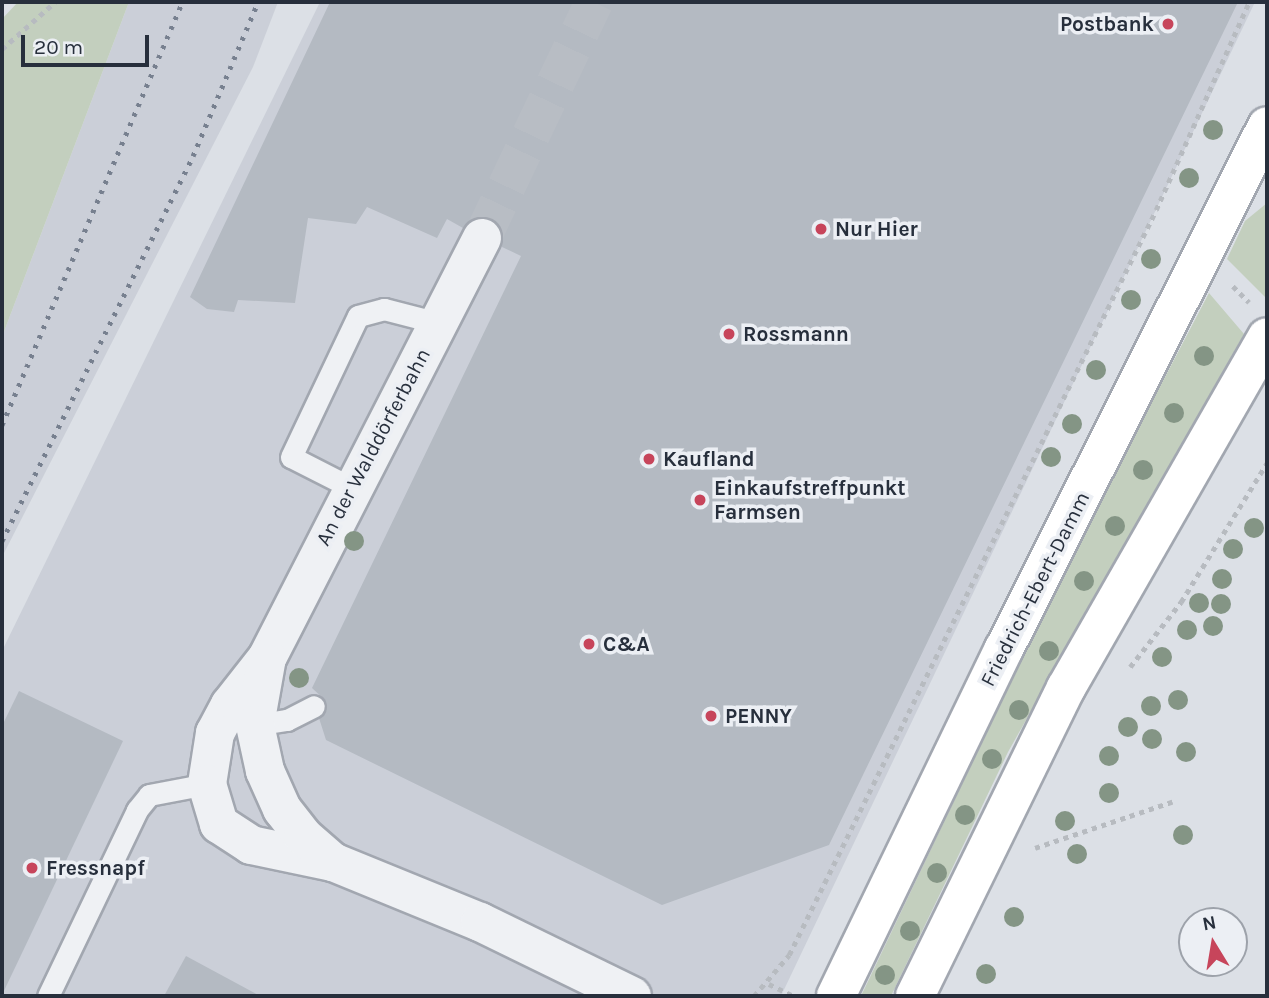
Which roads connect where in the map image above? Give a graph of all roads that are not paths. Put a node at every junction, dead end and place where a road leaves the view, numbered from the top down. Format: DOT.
graph roads {
  1 [pos="1267,126"];
  2 [pos="482,238"];
  3 [pos="438,323"];
  4 [pos="1263,325"];
  5 [pos="352,488"];
  6 [pos="267,658"];
  7 [pos="314,706"];
  8 [pos="255,725"];
  9 [pos="207,784"];
  10 [pos="333,862"];
  11 [pos="48,996"];
  12 [pos="632,996"];
  13 [pos="836,996"];
  14 [pos="915,996"];
  1 -- 13 [label="main road, Friedrich-Ebert-Damm"];
  2 -- 3 [label="street, An der Walddörferbahn"];
  3 -- 5 [label="street, An der Walddörferbahn"];
  3 -- 5 [label="lane"];
  4 -- 14 [label="main road"];
  5 -- 6 [label="street, An der Walddörferbahn"];
  6 -- 8 [label="street, An der Walddörferbahn"];
  6 -- 9 [label="street, An der Walddörferbahn"];
  7 -- 8 [label="lane"];
  8 -- 9 [label="street"];
  8 -- 10 [label="street, An der Walddörferbahn"];
  9 -- 10 [label="street, An der Walddörferbahn"];
  9 -- 11 [label="lane"];
  10 -- 12 [label="street, An der Walddörferbahn"];
}
